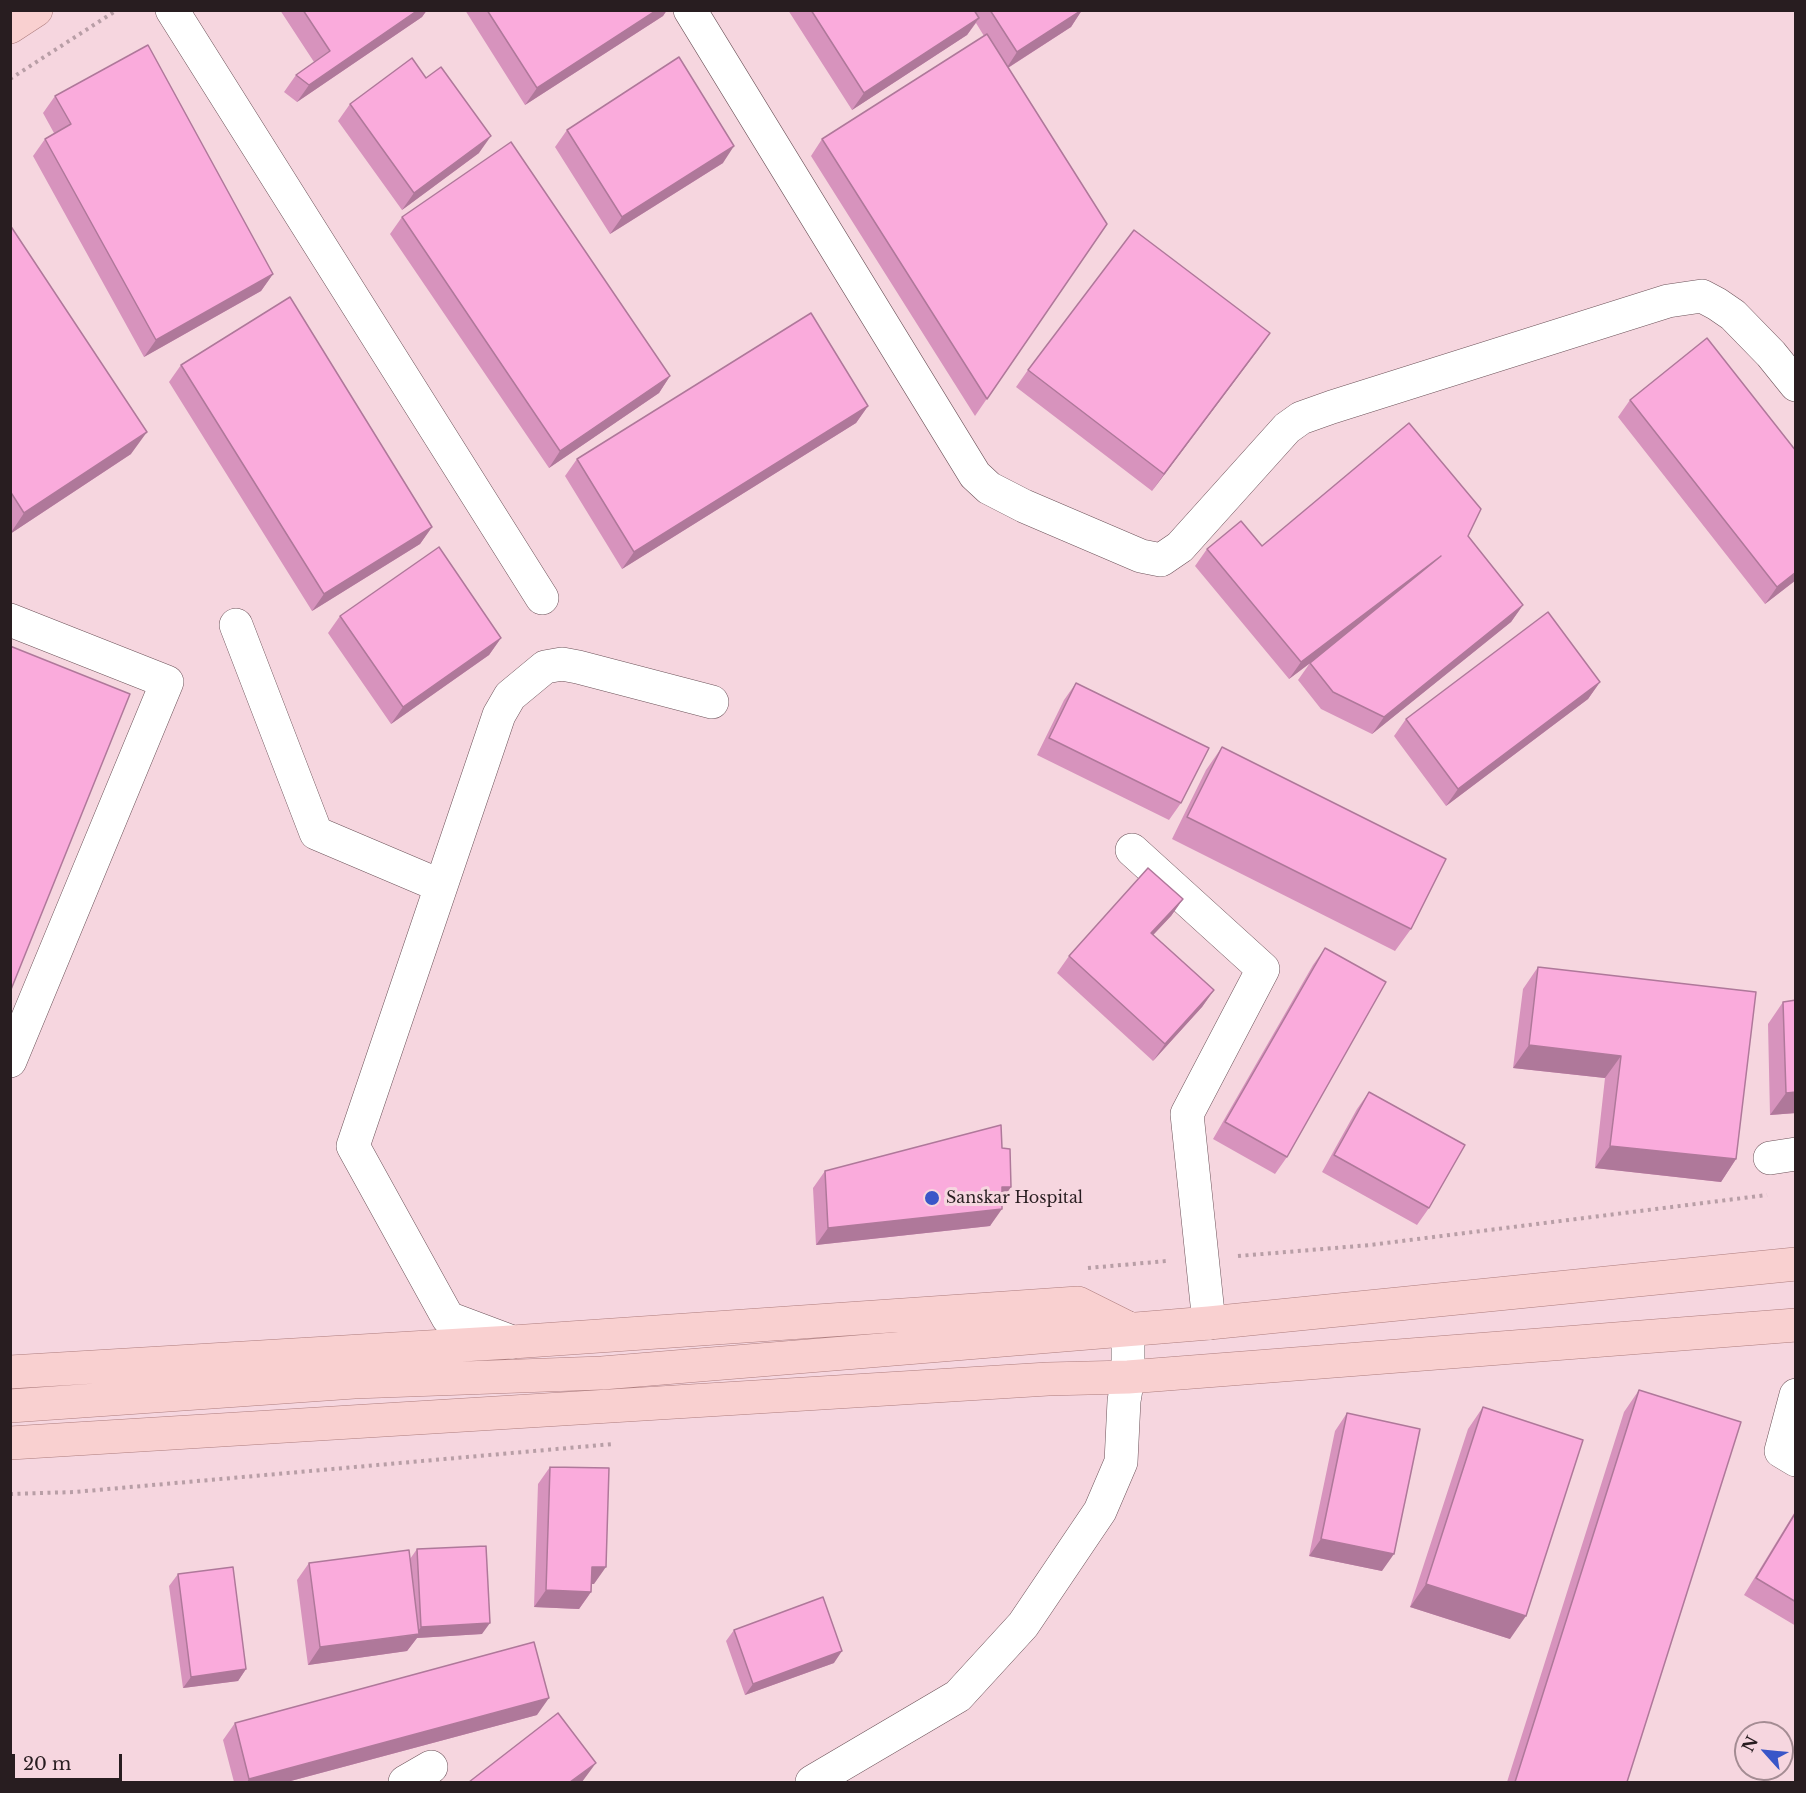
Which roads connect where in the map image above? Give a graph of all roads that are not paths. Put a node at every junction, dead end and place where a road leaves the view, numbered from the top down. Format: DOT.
graph roads {
  1 [pos="36,10"];
  2 [pos="172,10"];
  3 [pos="690,10"];
  4 [pos="10,27"];
  5 [pos="1796,385"];
  6 [pos="542,598"];
  7 [pos="10,620"];
  8 [pos="237,625"];
  9 [pos="712,702"];
  10 [pos="1132,850"];
  11 [pos="441,886"];
  12 [pos="10,1061"];
  13 [pos="1796,1264"];
  14 [pos="1209,1323"];
  15 [pos="1796,1324"];
  16 [pos="1128,1329"];
  17 [pos="512,1342"];
  18 [pos="10,1372"];
  19 [pos="1128,1377"];
  20 [pos="1796,1395"];
  21 [pos="10,1406"];
  22 [pos="10,1443"];
  23 [pos="1796,1460"];
  24 [pos="10,1465"];
  25 [pos="812,1782"];
  1 -- 4 [label="main road"];
  2 -- 6 [label="street"];
  3 -- 5 [label="street"];
  7 -- 12 [label="street"];
  8 -- 11 [label="street"];
  9 -- 11 [label="street"];
  10 -- 14 [label="street"];
  11 -- 17 [label="street"];
  13 -- 14 [label="main road"];
  14 -- 16 [label="main road"];
  15 -- 19 [label="main road"];
  16 -- 17 [label="main road"];
  16 -- 19 [label="street"];
  16 -- 21 [label="main road"];
  17 -- 18 [label="main road"];
  19 -- 22 [label="main road"];
  19 -- 24 [label="main road"];
  19 -- 25 [label="street"];
  20 -- 23 [label="street"];
}
